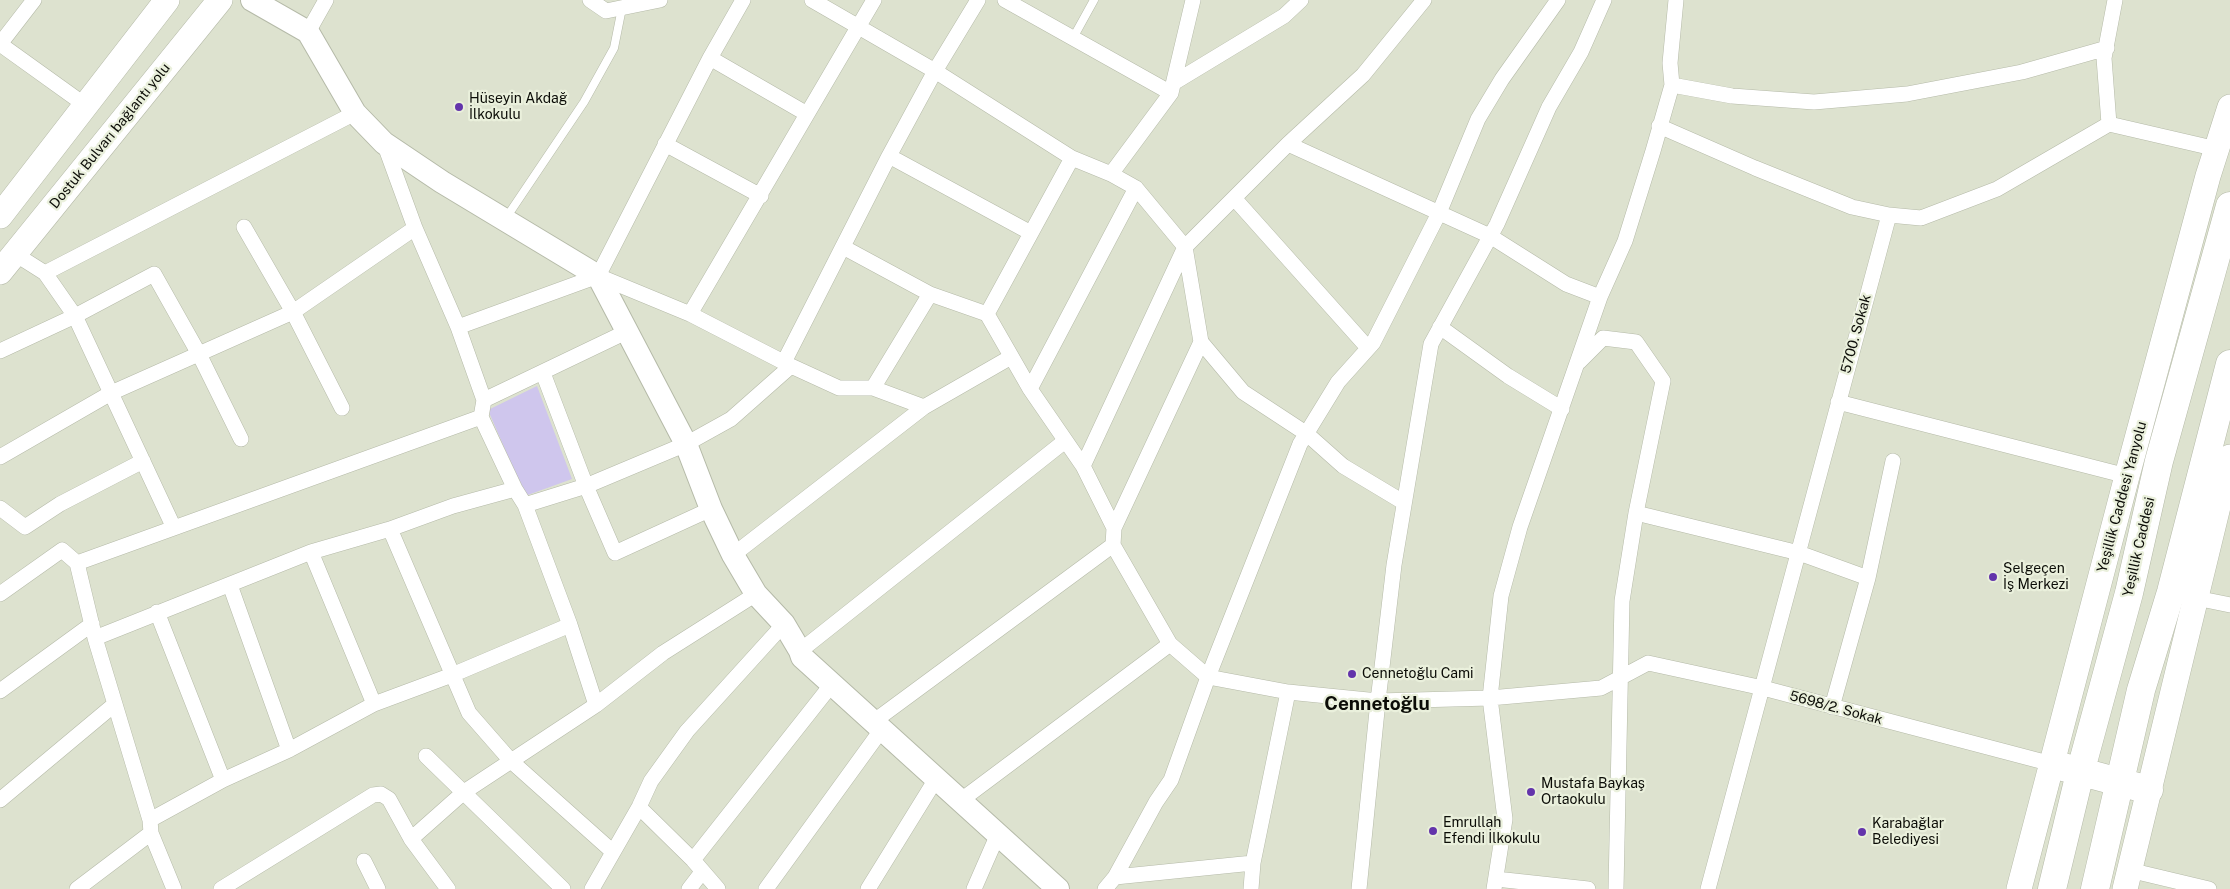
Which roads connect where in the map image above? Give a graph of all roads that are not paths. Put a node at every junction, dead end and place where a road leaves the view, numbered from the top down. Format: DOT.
graph roads {
  1 [pos="34,0"];
  2 [pos="167,0"];
  3 [pos="220,0"];
  4 [pos="252,0"];
  5 [pos="326,0"];
  6 [pos="590,0"];
  7 [pos="660,0"];
  8 [pos="743,0"];
  9 [pos="812,0"];
  10 [pos="874,0"];
  11 [pos="978,0"];
  12 [pos="1005,0"];
  13 [pos="1094,0"];
  14 [pos="1193,0"];
  15 [pos="1301,0"];
  16 [pos="1424,0"];
  17 [pos="1558,0"];
  18 [pos="1604,0"];
  19 [pos="1676,0"];
  20 [pos="2115,0"];
  21 [pos="622,8"];
  22 [pos="860,27"];
  23 [pos="308,32"];
  24 [pos="1073,38"];
  25 [pos="0,44"];
  26 [pos="2107,48"];
  27 [pos="710,58"];
  28 [pos="936,71"];
  29 [pos="1672,85"];
  30 [pos="1173,88"];
  31 [pos="90,98"];
  32 [pos="2230,107"];
  33 [pos="355,113"];
  34 [pos="807,114"];
  35 [pos="2108,124"];
  36 [pos="1659,126"];
  37 [pos="384,143"];
  38 [pos="665,144"];
  39 [pos="1288,144"];
  40 [pos="2217,149"];
  41 [pos="889,156"];
  42 [pos="1072,158"];
  43 [pos="1111,174"];
  44 [pos="1136,188"];
  45 [pos="761,196"];
  46 [pos="1234,198"];
  47 [pos="2230,206"];
  48 [pos="1439,213"];
  49 [pos="1889,215"];
  50 [pos="0,216"];
  51 [pos="505,219"];
  52 [pos="244,227"];
  53 [pos="415,228"];
  54 [pos="1031,233"];
  55 [pos="1490,236"];
  56 [pos="843,247"];
  57 [pos="1185,247"];
  58 [pos="7,263"];
  59 [pos="46,273"];
  60 [pos="598,276"];
  61 [pos="930,294"];
  62 [pos="1600,297"];
  63 [pos="293,312"];
  64 [pos="690,314"];
  65 [pos="987,314"];
  66 [pos="75,316"];
  67 [pos="458,327"];
  68 [pos="1440,327"];
  69 [pos="626,332"];
  70 [pos="1201,342"];
  71 [pos="1368,348"];
  72 [pos="0,351"];
  73 [pos="199,354"];
  74 [pos="1011,357"];
  75 [pos="788,364"];
  76 [pos="1577,364"];
  77 [pos="2230,364"];
  78 [pos="542,373"];
  79 [pos="872,388"];
  80 [pos="1030,389"];
  81 [pos="111,394"];
  82 [pos="484,400"];
  83 [pos="1838,402"];
  84 [pos="924,407"];
  85 [pos="342,408"];
  86 [pos="1562,409"];
  87 [pos="481,417"];
  88 [pos="1307,434"];
  89 [pos="241,439"];
  90 [pos="1065,441"];
  91 [pos="686,444"];
  92 [pos="0,457"];
  93 [pos="2230,457"];
  94 [pos="143,461"];
  95 [pos="1893,461"];
  96 [pos="1083,466"];
  97 [pos="2127,476"];
  98 [pos="586,486"];
  99 [pos="515,490"];
  100 [pos="1404,502"];
  101 [pos="525,505"];
  102 [pos="0,508"];
  103 [pos="711,510"];
  104 [pos="1636,513"];
  105 [pos="174,528"];
  106 [pos="390,528"];
  107 [pos="1114,528"];
  108 [pos="1113,545"];
  109 [pos="311,552"];
  110 [pos="1799,553"];
  111 [pos="733,555"];
  112 [pos="77,563"];
  113 [pos="1868,578"];
  114 [pos="230,585"];
  115 [pos="0,594"];
  116 [pos="756,594"];
  117 [pos="2196,598"];
  118 [pos="2230,605"];
  119 [pos="156,612"];
  120 [pos="784,624"];
  121 [pos="570,625"];
  122 [pos="93,631"];
  123 [pos="1170,644"];
  124 [pos="800,650"];
  125 [pos="452,675"];
  126 [pos="1208,677"];
  127 [pos="1621,677"];
  128 [pos="832,684"];
  129 [pos="1763,688"];
  130 [pos="0,691"];
  131 [pos="1288,692"];
  132 [pos="1490,698"];
  133 [pos="1378,701"];
  134 [pos="115,704"];
  135 [pos="374,704"];
  136 [pos="596,705"];
  137 [pos="1832,706"];
  138 [pos="877,725"];
  139 [pos="289,750"];
  140 [pos="426,756"];
  141 [pos="511,761"];
  142 [pos="2052,764"];
  143 [pos="2080,773"];
  144 [pos="936,778"];
  145 [pos="223,780"];
  146 [pos="2120,782"];
  147 [pos="2149,790"];
  148 [pos="464,792"];
  149 [pos="0,800"];
  150 [pos="960,801"];
  151 [pos="639,807"];
  152 [pos="151,826"];
  153 [pos="998,834"];
  154 [pos="411,839"];
  155 [pos="613,852"];
  156 [pos="364,861"];
  157 [pos="1253,862"];
  158 [pos="697,866"];
  159 [pos="1115,877"];
  160 [pos="2127,880"];
  161 [pos="1495,884"];
  162 [pos="77,889"];
  163 [pos="174,889"];
  164 [pos="221,889"];
  165 [pos="378,889"];
  166 [pos="448,889"];
  167 [pos="563,889"];
  168 [pos="592,889"];
  169 [pos="689,889"];
  170 [pos="718,889"];
  171 [pos="766,889"];
  172 [pos="868,889"];
  173 [pos="974,889"];
  174 [pos="1058,889"];
  175 [pos="1105,889"];
  176 [pos="1251,889"];
  177 [pos="1359,889"];
  178 [pos="1588,889"];
  179 [pos="1616,889"];
  180 [pos="1708,889"];
  181 [pos="2019,889"];
  182 [pos="2052,889"];
  183 [pos="2094,889"];
  184 [pos="2210,889"];
  1 -- 25 [label="street"];
  2 -- 31 [label="main road"];
  3 -- 58 [label="main road, Dostuk Bulvarı bağlantı yolu"];
  4 -- 23 [label="main road"];
  5 -- 23 [label="street"];
  6 -- 21 [label="street"];
  7 -- 21 [label="street"];
  8 -- 27 [label="street"];
  9 -- 22 [label="street"];
  10 -- 22 [label="street"];
  11 -- 28 [label="street"];
  12 -- 24 [label="street"];
  13 -- 24 [label="lane"];
  14 -- 30 [label="street"];
  15 -- 30 [label="street"];
  16 -- 39 [label="street"];
  17 -- 48 [label="street"];
  18 -- 55 [label="street"];
  19 -- 29 [label="street"];
  20 -- 26 [label="street"];
  21 -- 51 [label="lane"];
  22 -- 28 [label="street"];
  22 -- 34 [label="street"];
  23 -- 33 [label="main road"];
  24 -- 30 [label="street"];
  25 -- 31 [label="street"];
  26 -- 29 [label="street"];
  26 -- 35 [label="street"];
  27 -- 34 [label="street"];
  27 -- 38 [label="street"];
  28 -- 41 [label="street"];
  28 -- 42 [label="street"];
  29 -- 36 [label="street"];
  30 -- 43 [label="street"];
  31 -- 50 [label="main road"];
  32 -- 40 [label="main road, Yeşillik Caddesi Yanyolu"];
  33 -- 37 [label="main road"];
  33 -- 59 [label="street"];
  34 -- 45 [label="street"];
  35 -- 40 [label="street"];
  35 -- 49 [label="street"];
  36 -- 49 [label="street"];
  36 -- 62 [label="street"];
  37 -- 51 [label="main road"];
  37 -- 53 [label="street"];
  38 -- 45 [label="street"];
  38 -- 60 [label="street"];
  39 -- 46 [label="street"];
  39 -- 48 [label="street"];
  40 -- 97 [label="main road, Yeşillik Caddesi Yanyolu"];
  41 -- 54 [label="street"];
  41 -- 56 [label="street"];
  42 -- 43 [label="street"];
  42 -- 54 [label="street"];
  43 -- 44 [label="street"];
  44 -- 57 [label="street"];
  44 -- 80 [label="street"];
  45 -- 64 [label="street"];
  46 -- 57 [label="street"];
  46 -- 71 [label="street"];
  47 -- 143 [label="highway, Yeşillik Caddesi"];
  48 -- 55 [label="street"];
  48 -- 71 [label="street"];
  49 -- 83 [label="street, 5700. Sokak"];
  51 -- 60 [label="main road"];
  52 -- 63 [label="street"];
  53 -- 63 [label="street"];
  53 -- 67 [label="street"];
  54 -- 65 [label="street"];
  55 -- 62 [label="street"];
  55 -- 68 [label="street"];
  56 -- 61 [label="street"];
  56 -- 75 [label="street"];
  57 -- 70 [label="street"];
  57 -- 96 [label="street"];
  58 -- 59 [label="street"];
  59 -- 66 [label="street"];
  60 -- 64 [label="street"];
  60 -- 67 [label="street"];
  60 -- 69 [label="main road"];
  61 -- 65 [label="street"];
  61 -- 79 [label="street"];
  62 -- 76 [label="street"];
  63 -- 73 [label="street"];
  63 -- 85 [label="street"];
  64 -- 75 [label="street"];
  65 -- 74 [label="street"];
  66 -- 72 [label="street"];
  66 -- 73 [label="street"];
  66 -- 81 [label="street"];
  67 -- 82 [label="street"];
  68 -- 86 [label="street"];
  68 -- 100 [label="street"];
  69 -- 78 [label="street"];
  69 -- 91 [label="main road"];
  70 -- 88 [label="street"];
  70 -- 107 [label="street"];
  71 -- 88 [label="street"];
  73 -- 81 [label="street"];
  73 -- 89 [label="street"];
  74 -- 80 [label="street"];
  74 -- 84 [label="street"];
  75 -- 79 [label="street"];
  75 -- 91 [label="street"];
  76 -- 86 [label="street"];
  76 -- 104 [label="street"];
  77 -- 146 [label="highway"];
  78 -- 82 [label="street"];
  78 -- 98 [label="street"];
  79 -- 84 [label="street"];
  80 -- 90 [label="street"];
  81 -- 92 [label="street"];
  81 -- 94 [label="street"];
  82 -- 87 [label="street"];
  83 -- 97 [label="street"];
  83 -- 110 [label="street, 5700. Sokak"];
  84 -- 111 [label="street"];
  86 -- 132 [label="street"];
  87 -- 99 [label="street"];
  87 -- 105 [label="street"];
  88 -- 100 [label="street"];
  88 -- 126 [label="street"];
  90 -- 96 [label="street"];
  90 -- 124 [label="street"];
  91 -- 98 [label="street"];
  91 -- 103 [label="main road"];
  93 -- 117 [label="main road"];
  94 -- 102 [label="street"];
  94 -- 105 [label="street"];
  95 -- 113 [label="street"];
  96 -- 107 [label="street"];
  97 -- 142 [label="main road, Yeşillik Caddesi Yanyolu"];
  98 -- 101 [label="street"];
  98 -- 103 [label="street"];
  99 -- 101 [label="street"];
  99 -- 106 [label="street"];
  100 -- 133 [label="street"];
  101 -- 121 [label="street"];
  103 -- 111 [label="main road"];
  104 -- 110 [label="street"];
  104 -- 127 [label="street"];
  105 -- 112 [label="street"];
  106 -- 109 [label="street"];
  106 -- 125 [label="street"];
  107 -- 108 [label="street"];
  108 -- 123 [label="street"];
  108 -- 138 [label="street"];
  109 -- 114 [label="street"];
  109 -- 135 [label="street"];
  110 -- 113 [label="street"];
  110 -- 129 [label="street, 5700. Sokak"];
  111 -- 116 [label="main road"];
  112 -- 115 [label="street"];
  112 -- 122 [label="street"];
  113 -- 137 [label="street"];
  114 -- 119 [label="street"];
  114 -- 139 [label="street"];
  116 -- 120 [label="main road"];
  116 -- 136 [label="street"];
  117 -- 118 [label="street"];
  117 -- 147 [label="main road"];
  119 -- 122 [label="street"];
  119 -- 145 [label="street"];
  120 -- 124 [label="main road"];
  120 -- 151 [label="street"];
  121 -- 125 [label="street"];
  121 -- 136 [label="street"];
  122 -- 130 [label="street"];
  122 -- 134 [label="street"];
  123 -- 126 [label="street"];
  123 -- 150 [label="street"];
  124 -- 128 [label="main road"];
  125 -- 135 [label="street"];
  125 -- 141 [label="street"];
  126 -- 131 [label="street, 5698/2. Sokak"];
  126 -- 159 [label="street"];
  127 -- 129 [label="street, 5698/2. Sokak"];
  127 -- 132 [label="street, 5698/2. Sokak"];
  127 -- 179 [label="street"];
  128 -- 138 [label="main road"];
  128 -- 158 [label="street"];
  129 -- 137 [label="street, 5698/2. Sokak"];
  129 -- 180 [label="street, 5700. Sokak"];
  131 -- 133 [label="street, 5698/2. Sokak"];
  131 -- 157 [label="street"];
  132 -- 133 [label="street, 5698/2. Sokak"];
  132 -- 161 [label="street"];
  133 -- 177 [label="street"];
  134 -- 149 [label="street"];
  134 -- 152 [label="street"];
  135 -- 139 [label="street"];
  136 -- 141 [label="street"];
  137 -- 142 [label="street, 5698/2. Sokak"];
  138 -- 144 [label="main road"];
  138 -- 171 [label="street"];
  139 -- 145 [label="street"];
  140 -- 148 [label="street"];
  141 -- 148 [label="street"];
  141 -- 155 [label="street"];
  142 -- 143 [label="highway"];
  142 -- 181 [label="main road, Yeşillik Caddesi Yanyolu"];
  143 -- 146 [label="highway"];
  143 -- 182 [label="highway, Yeşillik Caddesi"];
  144 -- 150 [label="main road"];
  144 -- 172 [label="street"];
  145 -- 152 [label="street"];
  146 -- 147 [label="highway"];
  146 -- 183 [label="highway"];
  147 -- 160 [label="main road"];
  148 -- 154 [label="street"];
  148 -- 167 [label="street"];
  150 -- 153 [label="main road"];
  151 -- 155 [label="street"];
  151 -- 158 [label="street"];
  152 -- 162 [label="street"];
  152 -- 163 [label="street"];
  153 -- 173 [label="street"];
  153 -- 174 [label="main road"];
  154 -- 164 [label="street"];
  154 -- 166 [label="street"];
  155 -- 168 [label="street"];
  156 -- 165 [label="street"];
  157 -- 159 [label="street"];
  157 -- 176 [label="street"];
  158 -- 169 [label="street"];
  158 -- 170 [label="street"];
  159 -- 175 [label="street"];
  160 -- 184 [label="street"];
  161 -- 178 [label="street"];
}
